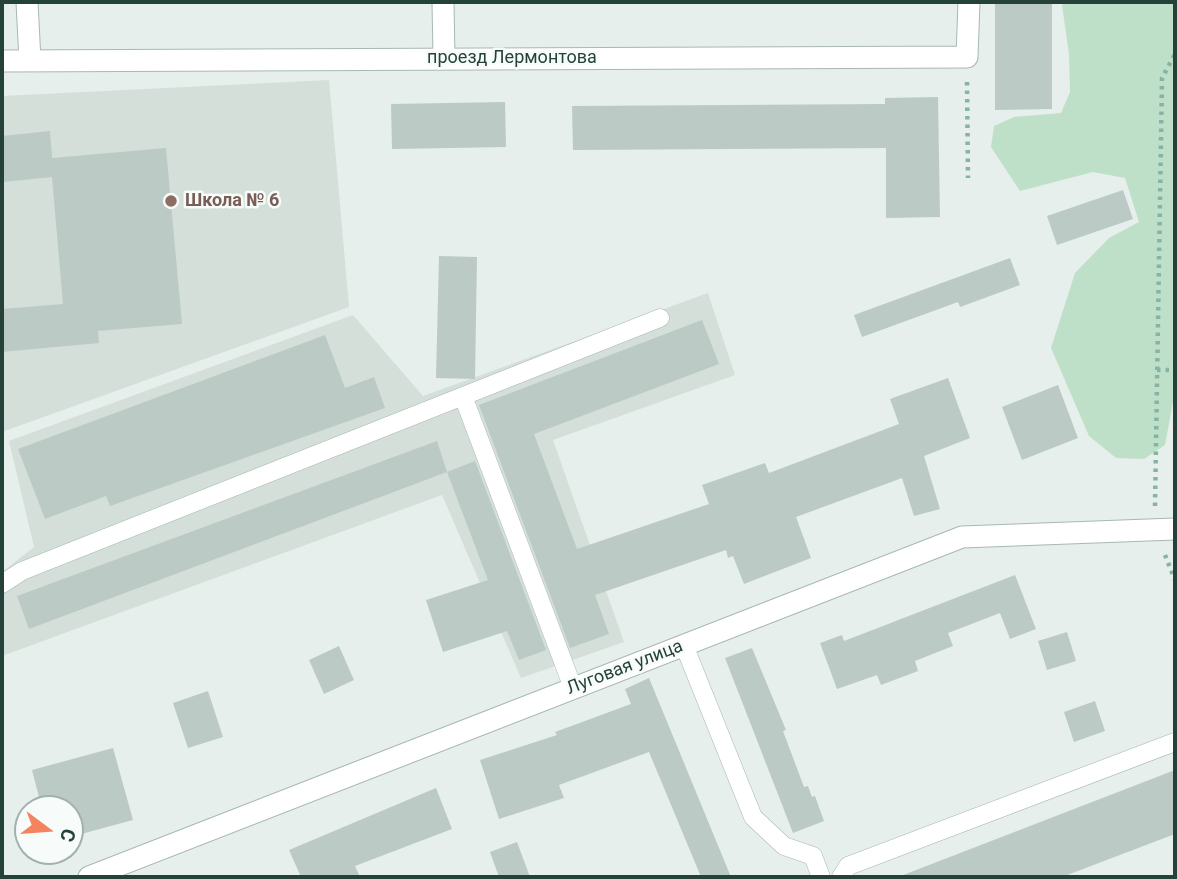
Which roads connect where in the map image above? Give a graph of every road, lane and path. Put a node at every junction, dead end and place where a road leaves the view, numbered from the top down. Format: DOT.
graph roads {
  1 [pos="27,2"];
  2 [pos="443,2"];
  3 [pos="969,2"];
  4 [pos="1175,54"];
  5 [pos="967,57"];
  6 [pos="444,58"];
  7 [pos="2,61"];
  8 [pos="30,61"];
  9 [pos="968,178"];
  10 [pos="660,318"];
  11 [pos="1157,370"];
  12 [pos="1175,370"];
  13 [pos="463,396"];
  14 [pos="1165,530"];
  15 [pos="1175,580"];
  16 [pos="2,584"];
  17 [pos="684,645"];
  18 [pos="573,688"];
  19 [pos="1175,742"];
  20 [pos="89,877"];
  21 [pos="821,877"];
  22 [pos="841,877"];
  1 -- 8 [label="street"];
  2 -- 6 [label="street"];
  3 -- 5 [label="street"];
  4 -- 11 [label="path"];
  5 -- 6 [label="street, проезд Лермонтова"];
  5 -- 9 [label="path"];
  6 -- 8 [label="street, проезд Лермонтова"];
  7 -- 8 [label="street, проезд Лермонтова"];
  10 -- 13 [label="lane"];
  11 -- 12 [label="path"];
  11 -- 14 [label="path"];
  13 -- 16 [label="lane"];
  13 -- 18 [label="lane"];
  14 -- 15 [label="path"];
  14 -- 17 [label="street, Луговая улица"];
  17 -- 18 [label="street, Луговая улица"];
  17 -- 21 [label="lane"];
  18 -- 20 [label="street, Луговая улица"];
  19 -- 22 [label="lane"];
}
